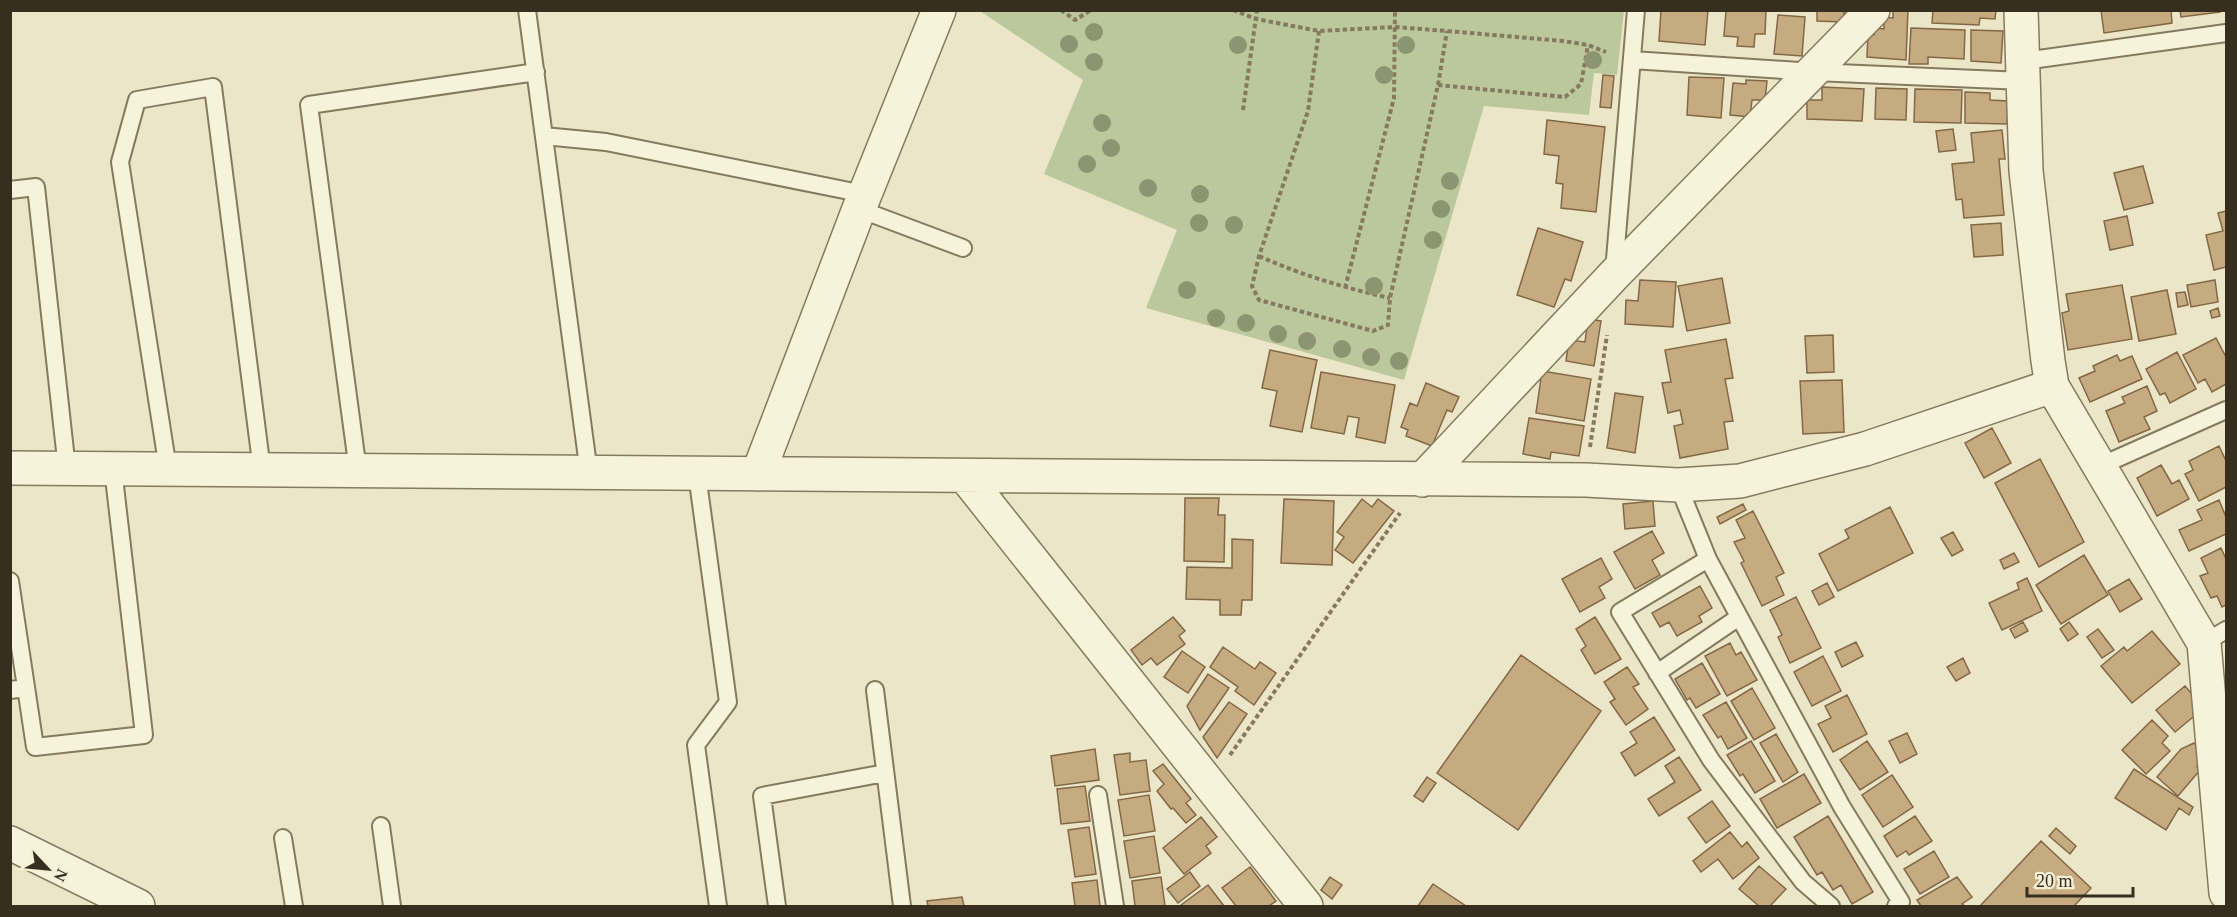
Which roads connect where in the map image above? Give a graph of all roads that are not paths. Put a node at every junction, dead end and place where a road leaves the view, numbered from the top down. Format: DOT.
graph roads {
  1 [pos="527,10"];
  2 [pos="939,10"];
  3 [pos="1636,10"];
  4 [pos="1873,10"];
  5 [pos="2021,10"];
  6 [pos="2226,33"];
  7 [pos="1632,60"];
  8 [pos="2024,71"];
  9 [pos="536,72"];
  10 [pos="1814,72"];
  11 [pos="544,136"];
  12 [pos="10,190"];
  13 [pos="862,201"];
  14 [pos="963,248"];
  15 [pos="1614,274"];
  16 [pos="2052,386"];
  17 [pos="2226,410"];
  18 [pos="2100,466"];
  19 [pos="10,468"];
  20 [pos="66,469"];
  21 [pos="113,469"];
  22 [pos="168,469"];
  23 [pos="262,470"];
  24 [pos="358,471"];
  25 [pos="589,473"];
  26 [pos="697,474"];
  27 [pos="758,474"];
  28 [pos="965,476"];
  29 [pos="1422,480"];
  30 [pos="1678,485"];
  31 [pos="1708,559"];
  32 [pos="10,581"];
  33 [pos="1739,617"];
  34 [pos="2215,636"];
  35 [pos="1657,673"];
  36 [pos="18,689"];
  37 [pos="875,690"];
  38 [pos="2219,716"];
  39 [pos="885,773"];
  40 [pos="2221,783"];
  41 [pos="1098,795"];
  42 [pos="381,826"];
  43 [pos="283,838"];
  44 [pos="10,843"];
  45 [pos="2226,893"];
  46 [pos="138,906"];
  47 [pos="294,906"];
  48 [pos="392,906"];
  49 [pos="718,906"];
  50 [pos="777,906"];
  51 [pos="902,906"];
  52 [pos="1115,906"];
  53 [pos="1306,906"];
  54 [pos="1831,906"];
  55 [pos="1896,906"];
  1 -- 9 [label="lane"];
  2 -- 13 [label="street"];
  3 -- 7 [label="lane"];
  4 -- 10 [label="street"];
  5 -- 8 [label="street"];
  6 -- 8 [label="lane"];
  7 -- 10 [label="lane"];
  7 -- 15 [label="lane"];
  8 -- 10 [label="lane"];
  8 -- 16 [label="street"];
  9 -- 11 [label="lane"];
  9 -- 24 [label="lane"];
  10 -- 15 [label="street"];
  11 -- 13 [label="lane"];
  11 -- 25 [label="lane"];
  12 -- 20 [label="lane"];
  13 -- 14 [label="lane"];
  13 -- 27 [label="street"];
  15 -- 29 [label="street"];
  16 -- 18 [label="street"];
  16 -- 30 [label="street"];
  17 -- 18 [label="lane"];
  18 -- 34 [label="street"];
  19 -- 20 [label="street"];
  20 -- 21 [label="street"];
  21 -- 22 [label="street"];
  21 -- 36 [label="lane"];
  22 -- 23 [label="street"];
  22 -- 23 [label="lane"];
  23 -- 24 [label="street"];
  24 -- 25 [label="street"];
  25 -- 26 [label="street"];
  26 -- 27 [label="street"];
  26 -- 49 [label="lane"];
  27 -- 28 [label="street"];
  28 -- 29 [label="street"];
  28 -- 53 [label="street"];
  29 -- 30 [label="street"];
  30 -- 31 [label="lane"];
  31 -- 33 [label="lane"];
  31 -- 35 [label="lane"];
  32 -- 36 [label="lane"];
  33 -- 35 [label="lane"];
  33 -- 55 [label="lane"];
  34 -- 38 [label="street"];
  35 -- 54 [label="lane"];
  37 -- 39 [label="lane"];
  38 -- 40 [label="street"];
  39 -- 50 [label="lane"];
  39 -- 51 [label="lane"];
  40 -- 45 [label="street"];
  41 -- 52 [label="lane"];
  42 -- 48 [label="lane"];
  43 -- 47 [label="lane"];
  44 -- 46 [label="street"];
}
